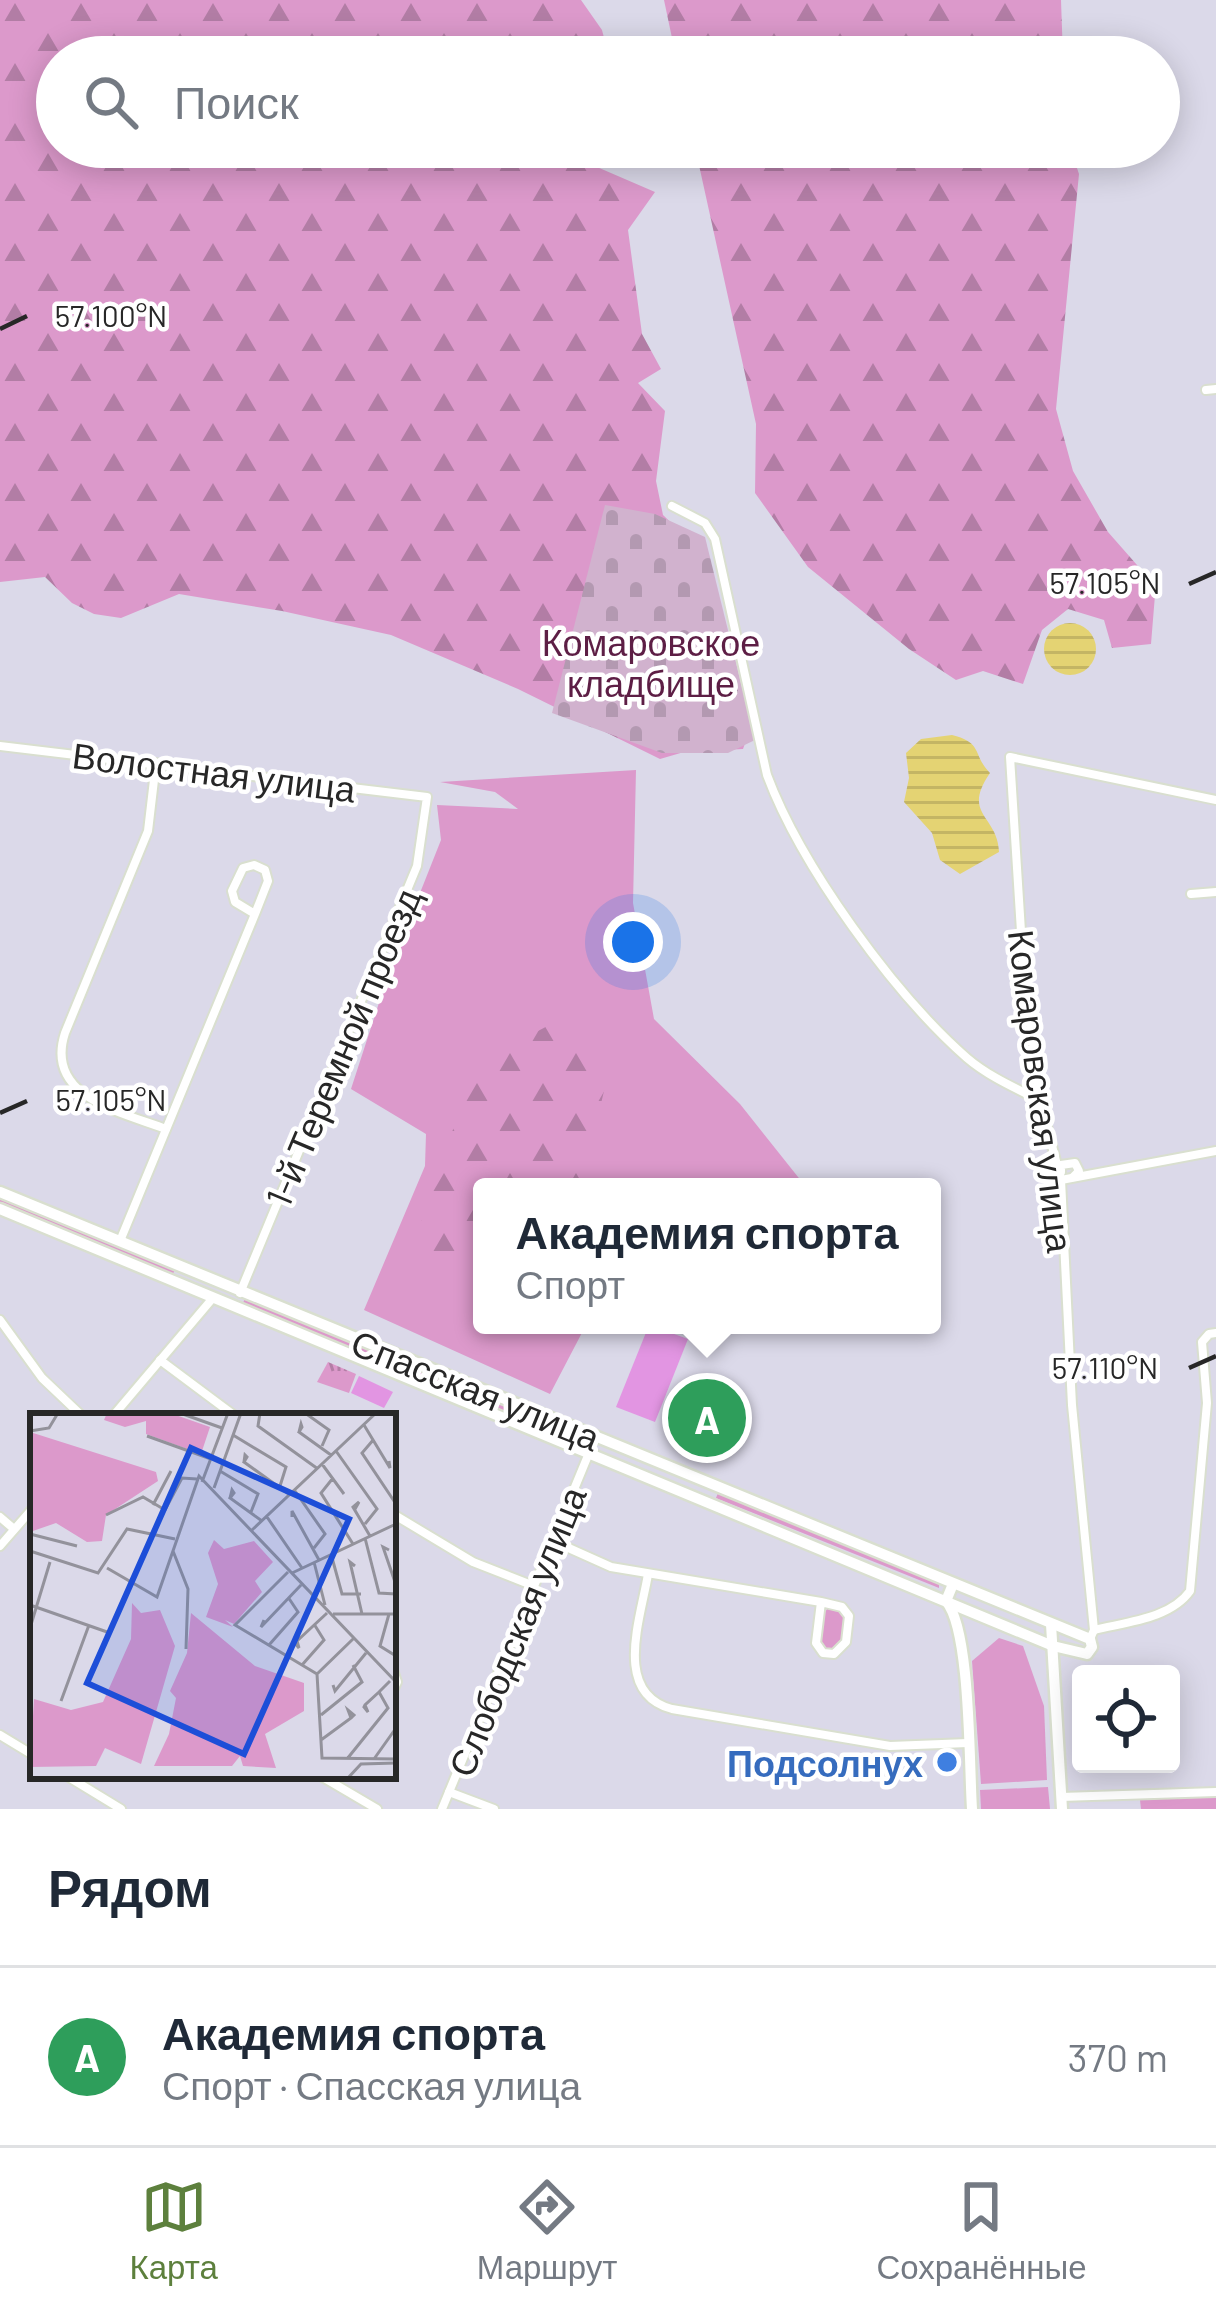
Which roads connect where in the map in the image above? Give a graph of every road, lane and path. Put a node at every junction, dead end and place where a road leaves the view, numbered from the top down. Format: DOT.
graph roads {
  1 [pos="672,506"];
  2 [pos="0,746"];
  3 [pos="156,763"];
  4 [pos="428,796"];
  5 [pos="1216,800"];
  6 [pos="1216,892"];
  7 [pos="1191,894"];
  8 [pos="255,914"];
  9 [pos="1040,1100"];
  10 [pos="166,1130"];
  11 [pos="1216,1151"];
  12 [pos="1072,1178"];
  13 [pos="1060,1179"];
  14 [pos="0,1192"];
  15 [pos="0,1209"];
  16 [pos="120,1241"];
  17 [pos="240,1293"];
  18 [pos="212,1299"];
  19 [pos="0,1320"];
  20 [pos="1216,1333"];
  21 [pos="160,1360"];
  22 [pos="79,1413"];
  23 [pos="115,1413"];
  24 [pos="231,1413"];
  25 [pos="589,1453"];
  26 [pos="704,1482"];
  27 [pos="697,1498"];
  28 [pos="30,1511"];
  29 [pos="396,1516"];
  30 [pos="0,1517"];
  31 [pos="14,1529"];
  32 [pos="553,1541"];
  33 [pos="0,1546"];
  34 [pos="648,1574"];
  35 [pos="953,1584"];
  36 [pos="534,1586"];
  37 [pos="946,1601"];
  38 [pos="821,1602"];
  39 [pos="1051,1624"];
  40 [pos="1092,1635"];
  41 [pos="1053,1646"];
  42 [pos="0,1735"];
  43 [pos="968,1743"];
  44 [pos="30,1753"];
  45 [pos="72,1779"];
  46 [pos="326,1779"];
  47 [pos="449,1792"];
  48 [pos="1216,1792"];
  49 [pos="1061,1803"];
  50 [pos="121,1809"];
  51 [pos="376,1809"];
  52 [pos="442,1809"];
  53 [pos="494,1809"];
  54 [pos="972,1809"];
  1 -- 9 [label="street"];
  2 -- 3 [label="street, Волостная улица"];
  3 -- 4 [label="street, Волостная улица"];
  3 -- 10 [label="street"];
  4 -- 17 [label="street, 1-й Теремной проезд"];
  5 -- 9 [label="street, Комаровская улица"];
  6 -- 7 [label="street"];
  8 -- 8 [label="street"];
  8 -- 10 [label="street"];
  9 -- 13 [label="street, Комаровская улица"];
  10 -- 16 [label="street"];
  11 -- 12 [label="street"];
  12 -- 13 [label="street"];
  12 -- 13 [label="street"];
  13 -- 40 [label="street, Комаровская улица"];
  14 -- 16 [label="street, Спасская улица"];
  15 -- 18 [label="street, Спасская улица"];
  16 -- 17 [label="street, Спасская улица"];
  17 -- 26 [label="street, Спасская улица"];
  18 -- 21 [label="street"];
  18 -- 25 [label="street, Спасская улица"];
  19 -- 22 [label="street"];
  20 -- 40 [label="street"];
  21 -- 23 [label="street"];
  21 -- 24 [label="street"];
  25 -- 27 [label="street, Спасская улица"];
  25 -- 32 [label="street, Слободская улица"];
  26 -- 27 [label="street"];
  26 -- 35 [label="street, Спасская улица"];
  27 -- 37 [label="street, Спасская улица"];
  28 -- 31 [label="street"];
  29 -- 36 [label="street"];
  30 -- 31 [label="street"];
  31 -- 33 [label="street"];
  32 -- 34 [label="street"];
  32 -- 36 [label="street, Слободская улица"];
  34 -- 38 [label="street"];
  34 -- 43 [label="street"];
  35 -- 37 [label="street"];
  35 -- 39 [label="street, Спасская улица"];
  36 -- 47 [label="street, Слободская улица"];
  37 -- 41 [label="street, Спасская улица"];
  37 -- 43 [label="street"];
  38 -- 38 [label="street"];
  39 -- 40 [label="street, Спасская улица"];
  39 -- 41 [label="street"];
  40 -- 41 [label="street, Спасская улица"];
  41 -- 49 [label="street"];
  42 -- 44 [label="street"];
  43 -- 54 [label="street"];
  45 -- 50 [label="street"];
  46 -- 51 [label="street"];
  47 -- 52 [label="street, Слободская улица"];
  47 -- 53 [label="street"];
  48 -- 49 [label="street"];
}
